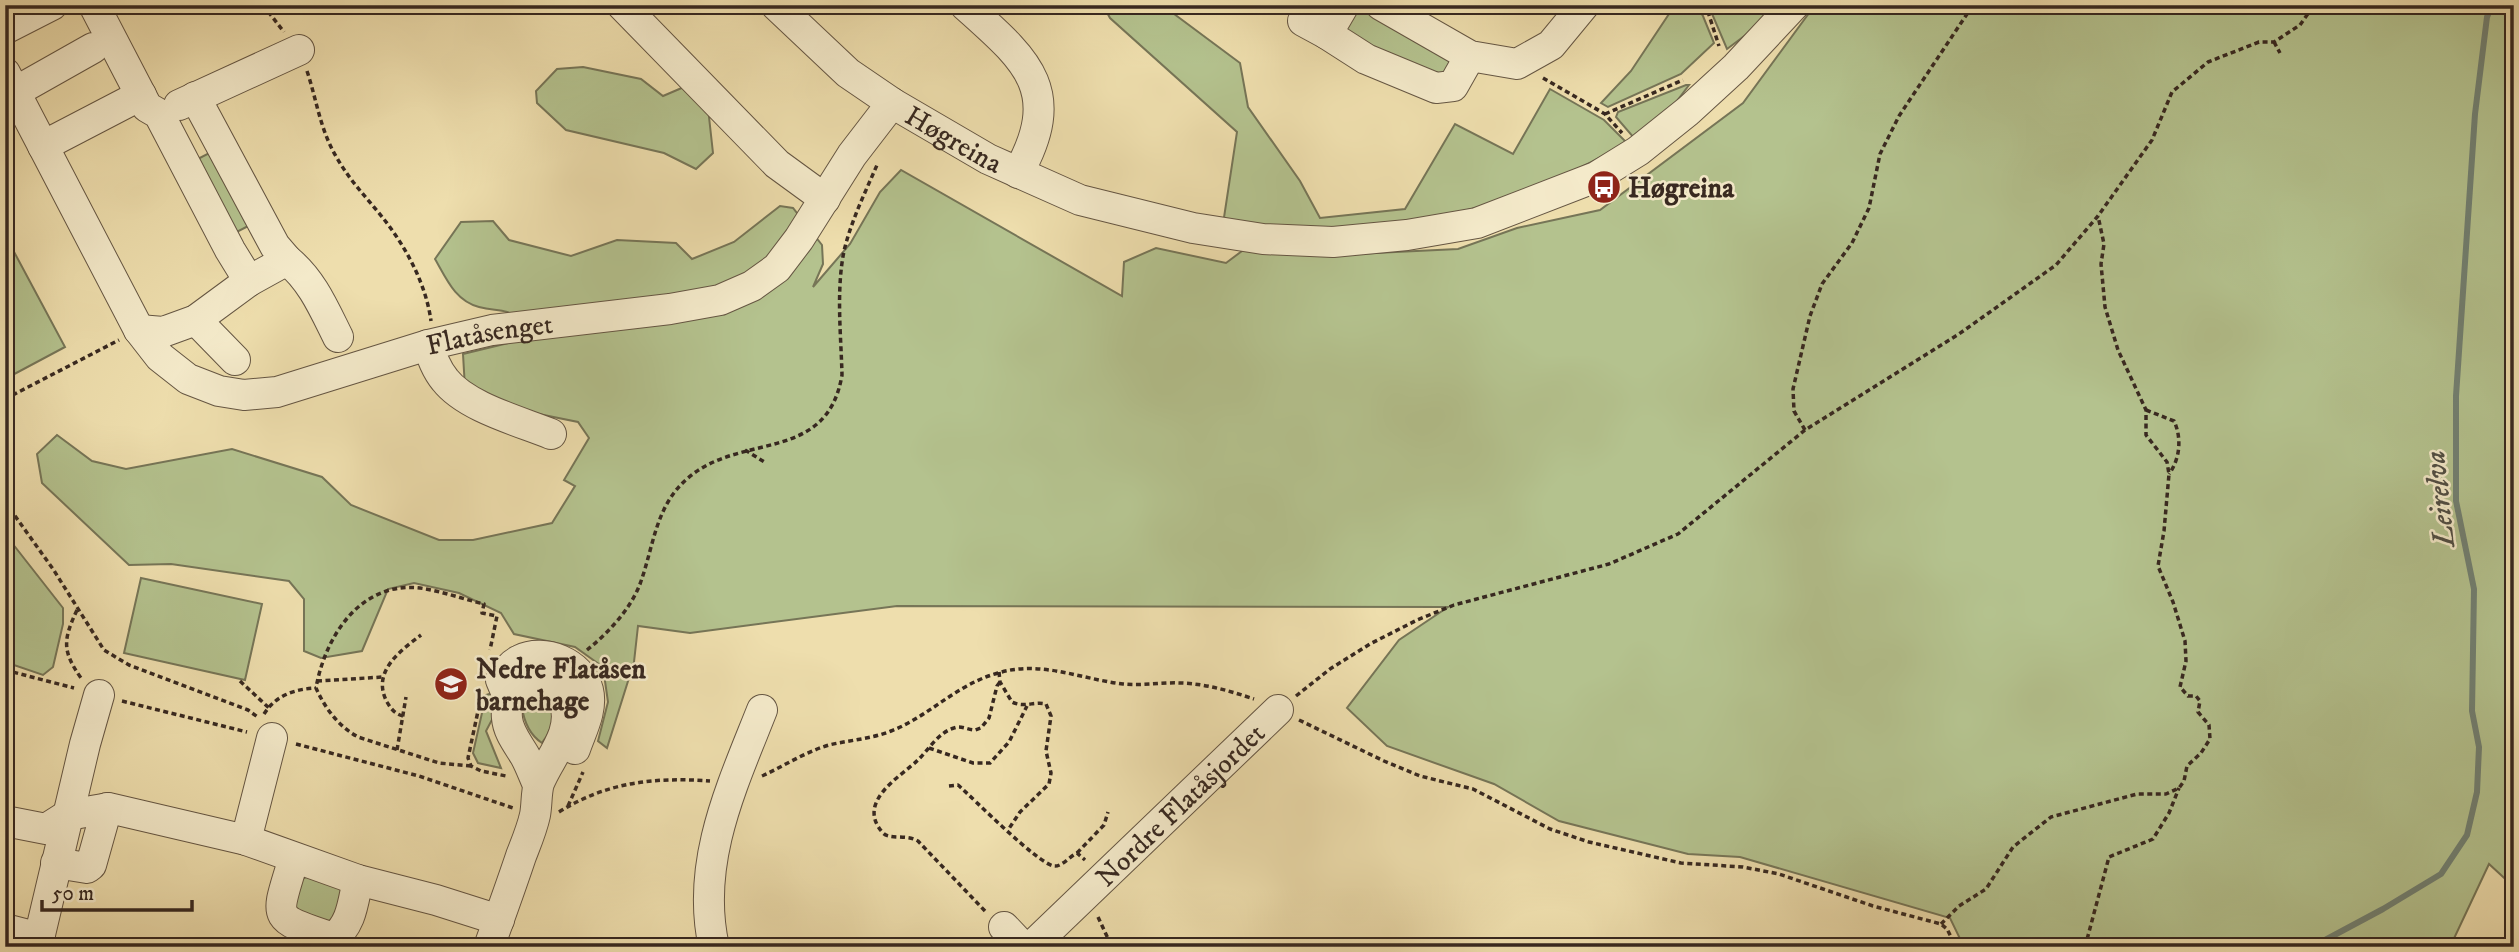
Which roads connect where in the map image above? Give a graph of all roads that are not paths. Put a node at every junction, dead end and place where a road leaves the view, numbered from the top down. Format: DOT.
graph roads {
  1 [pos="52,5"];
  2 [pos="93,5"];
  3 [pos="622,5"];
  4 [pos="776,5"];
  5 [pos="965,5"];
  6 [pos="1344,5"];
  7 [pos="1381,5"];
  8 [pos="1584,5"];
  9 [pos="1794,5"];
  10 [pos="5,29"];
  11 [pos="93,48"];
  12 [pos="299,50"];
  13 [pos="1470,56"];
  14 [pos="10,82"];
  15 [pos="195,97"];
  16 [pos="892,103"];
  17 [pos="150,105"];
  18 [pos="43,146"];
  19 [pos="1018,173"];
  20 [pos="825,199"];
  21 [pos="287,260"];
  22 [pos="249,281"];
  23 [pos="196,320"];
  24 [pos="139,330"];
  25 [pos="338,337"];
  26 [pos="431,344"];
  27 [pos="235,360"];
  28 [pos="551,434"];
  29 [pos="91,688"];
  30 [pos="762,709"];
  31 [pos="1278,710"];
  32 [pos="267,729"];
  33 [pos="538,785"];
  34 [pos="107,808"];
  35 [pos="68,815"];
  36 [pos="5,821"];
  37 [pos="246,840"];
  38 [pos="294,858"];
  39 [pos="57,863"];
  40 [pos="358,880"];
  41 [pos="5,929"];
  42 [pos="494,933"];
  43 [pos="332,942"];
  44 [pos="39,943"];
  45 [pos="714,947"];
  46 [pos="1031,947"];
  1 -- 10 [label="street"];
  2 -- 17 [label="street"];
  3 -- 20 [label="street"];
  4 -- 16 [label="street, Høgreina"];
  5 -- 19 [label="street, Høgreina"];
  6 -- 13 [label="street"];
  7 -- 13 [label="street"];
  8 -- 13 [label="street"];
  9 -- 19 [label="street, Høgreina"];
  11 -- 14 [label="street"];
  12 -- 15 [label="street"];
  14 -- 18 [label="street, Flatåsenget"];
  15 -- 17 [label="street"];
  15 -- 21 [label="street"];
  16 -- 19 [label="street, Høgreina"];
  16 -- 20 [label="street, Flatåsenget"];
  17 -- 18 [label="street"];
  17 -- 22 [label="street"];
  18 -- 24 [label="street, Flatåsenget"];
  20 -- 26 [label="street, Flatåsenget"];
  21 -- 22 [label="street"];
  21 -- 25 [label="street"];
  22 -- 23 [label="street"];
  23 -- 24 [label="street"];
  23 -- 27 [label="street"];
  24 -- 26 [label="street, Flatåsenget"];
  26 -- 28 [label="street"];
  29 -- 35 [label="street"];
  30 -- 45 [label="street"];
  31 -- 46 [label="street, Nordre Flatåsjordet"];
  32 -- 37 [label="street"];
  33 -- 33 [label="street"];
  33 -- 42 [label="street"];
  34 -- 35 [label="street"];
  34 -- 37 [label="street"];
  34 -- 39 [label="street"];
  35 -- 36 [label="street"];
  35 -- 39 [label="street"];
  37 -- 38 [label="street"];
  38 -- 40 [label="street"];
  38 -- 43 [label="street"];
  39 -- 44 [label="street"];
  40 -- 42 [label="street"];
  40 -- 43 [label="street"];
  41 -- 44 [label="street"];
}
